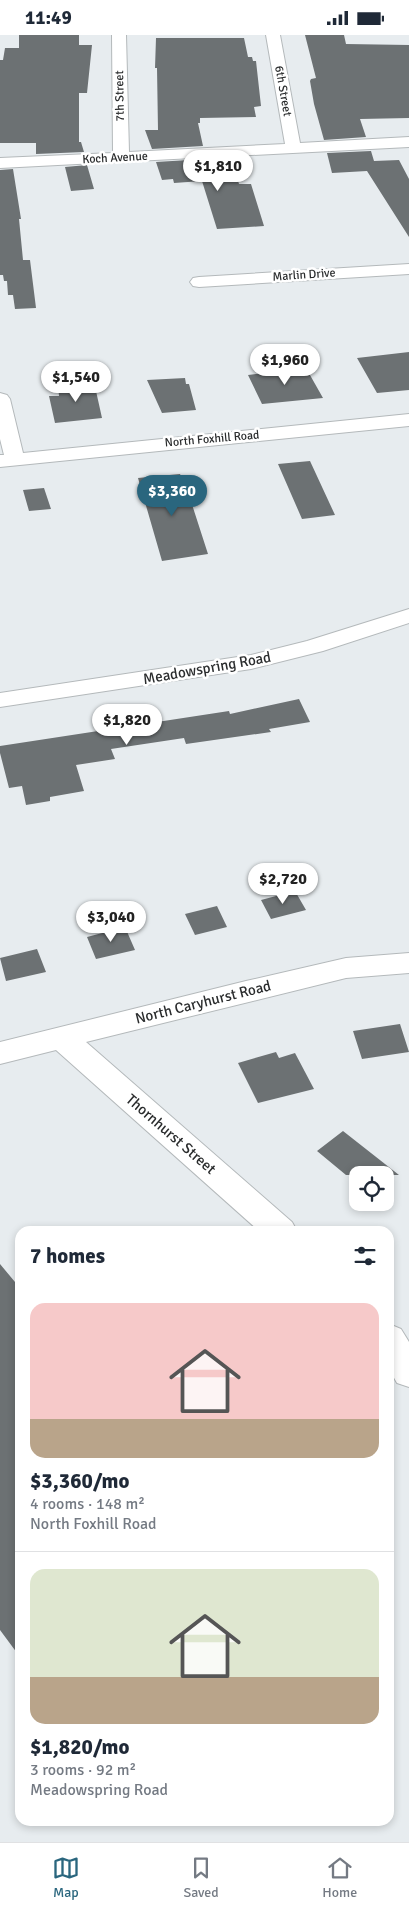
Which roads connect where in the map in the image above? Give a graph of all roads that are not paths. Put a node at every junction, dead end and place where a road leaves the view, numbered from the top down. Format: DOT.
graph roads {
  1 [pos="119,35"];
  2 [pos="273,35"];
  3 [pos="409,142"];
  4 [pos="293,148"];
  5 [pos="121,157"];
  6 [pos="0,163"];
  7 [pos="409,269"];
  8 [pos="199,282"];
  9 [pos="0,399"];
  10 [pos="409,420"];
  11 [pos="7,460"];
  12 [pos="409,616"];
  13 [pos="0,700"];
  14 [pos="409,963"];
  15 [pos="61,1037"];
  16 [pos="0,1053"];
  17 [pos="275,1226"];
  18 [pos="394,1347"];
  19 [pos="409,1372"];
  1 -- 5 [label="street, 7th Street"];
  2 -- 4 [label="street, 6th Street"];
  3 -- 4 [label="street, Koch Avenue"];
  4 -- 5 [label="street, Koch Avenue"];
  5 -- 6 [label="street, Koch Avenue"];
  7 -- 8 [label="street, Marlin Drive"];
  9 -- 11 [label="street"];
  10 -- 11 [label="street, North Foxhill Road"];
  12 -- 13 [label="street, Meadowspring Road"];
  14 -- 15 [label="street, North Caryhurst Road"];
  15 -- 16 [label="street, North Caryhurst Road"];
  15 -- 17 [label="street, Thornhurst Street"];
  18 -- 19 [label="street"];
}
